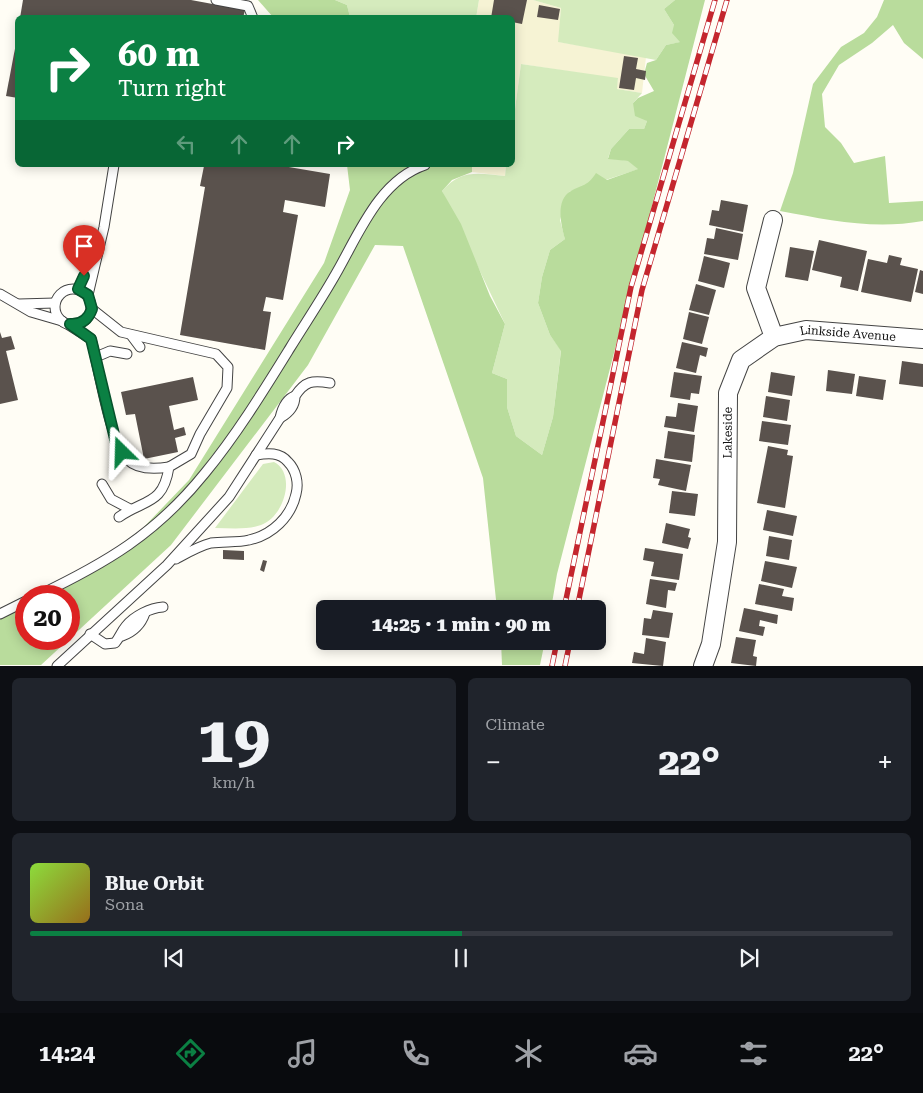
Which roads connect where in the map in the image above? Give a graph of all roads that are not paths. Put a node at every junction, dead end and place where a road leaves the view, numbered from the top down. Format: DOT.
graph roads {
  1 [pos="216,0"];
  2 [pos="252,15"];
  3 [pos="114,167"];
  4 [pos="420,167"];
  5 [pos="773,220"];
  6 [pos="98,250"];
  7 [pos="78,289"];
  8 [pos="0,294"];
  9 [pos="88,295"];
  10 [pos="55,303"];
  11 [pos="16,304"];
  12 [pos="92,309"];
  13 [pos="66,323"];
  14 [pos="131,335"];
  15 [pos="774,337"];
  16 [pos="923,339"];
  17 [pos="140,347"];
  18 [pos="127,354"];
  19 [pos="96,357"];
  20 [pos="330,383"];
  21 [pos="201,423"];
  22 [pos="200,434"];
  23 [pos="256,455"];
  24 [pos="169,467"];
  25 [pos="102,484"];
  26 [pos="130,509"];
  27 [pos="119,517"];
  28 [pos="167,564"];
  29 [pos="60,585"];
  30 [pos="15,606"];
  31 [pos="163,607"];
  32 [pos="0,614"];
  33 [pos="90,634"];
  34 [pos="57,666"];
  35 [pos="703,666"];
  1 -- 2 [label="lane"];
  3 -- 6 [label="lane"];
  4 -- 29 [label="lane"];
  5 -- 15 [label="street"];
  6 -- 7 [label="lane"];
  6 -- 9 [label="lane"];
  7 -- 9 [label="lane"];
  7 -- 10 [label="lane"];
  8 -- 11 [label="lane"];
  9 -- 12 [label="lane"];
  10 -- 11 [label="lane"];
  10 -- 13 [label="lane"];
  11 -- 13 [label="lane"];
  12 -- 13 [label="lane"];
  12 -- 14 [label="lane"];
  13 -- 19 [label="lane"];
  14 -- 17 [label="lane"];
  14 -- 22 [label="lane"];
  15 -- 16 [label="street, Linkside Avenue"];
  15 -- 35 [label="street, Lakeside"];
  18 -- 19 [label="lane"];
  19 -- 24 [label="lane"];
  20 -- 23 [label="lane"];
  21 -- 22 [label="lane"];
  22 -- 24 [label="lane"];
  23 -- 28 [label="lane"];
  23 -- 28 [label="lane"];
  24 -- 26 [label="lane"];
  25 -- 26 [label="lane"];
  26 -- 27 [label="lane"];
  28 -- 33 [label="lane"];
  30 -- 32 [label="lane"];
  31 -- 33 [label="lane"];
  33 -- 34 [label="lane"];
}
